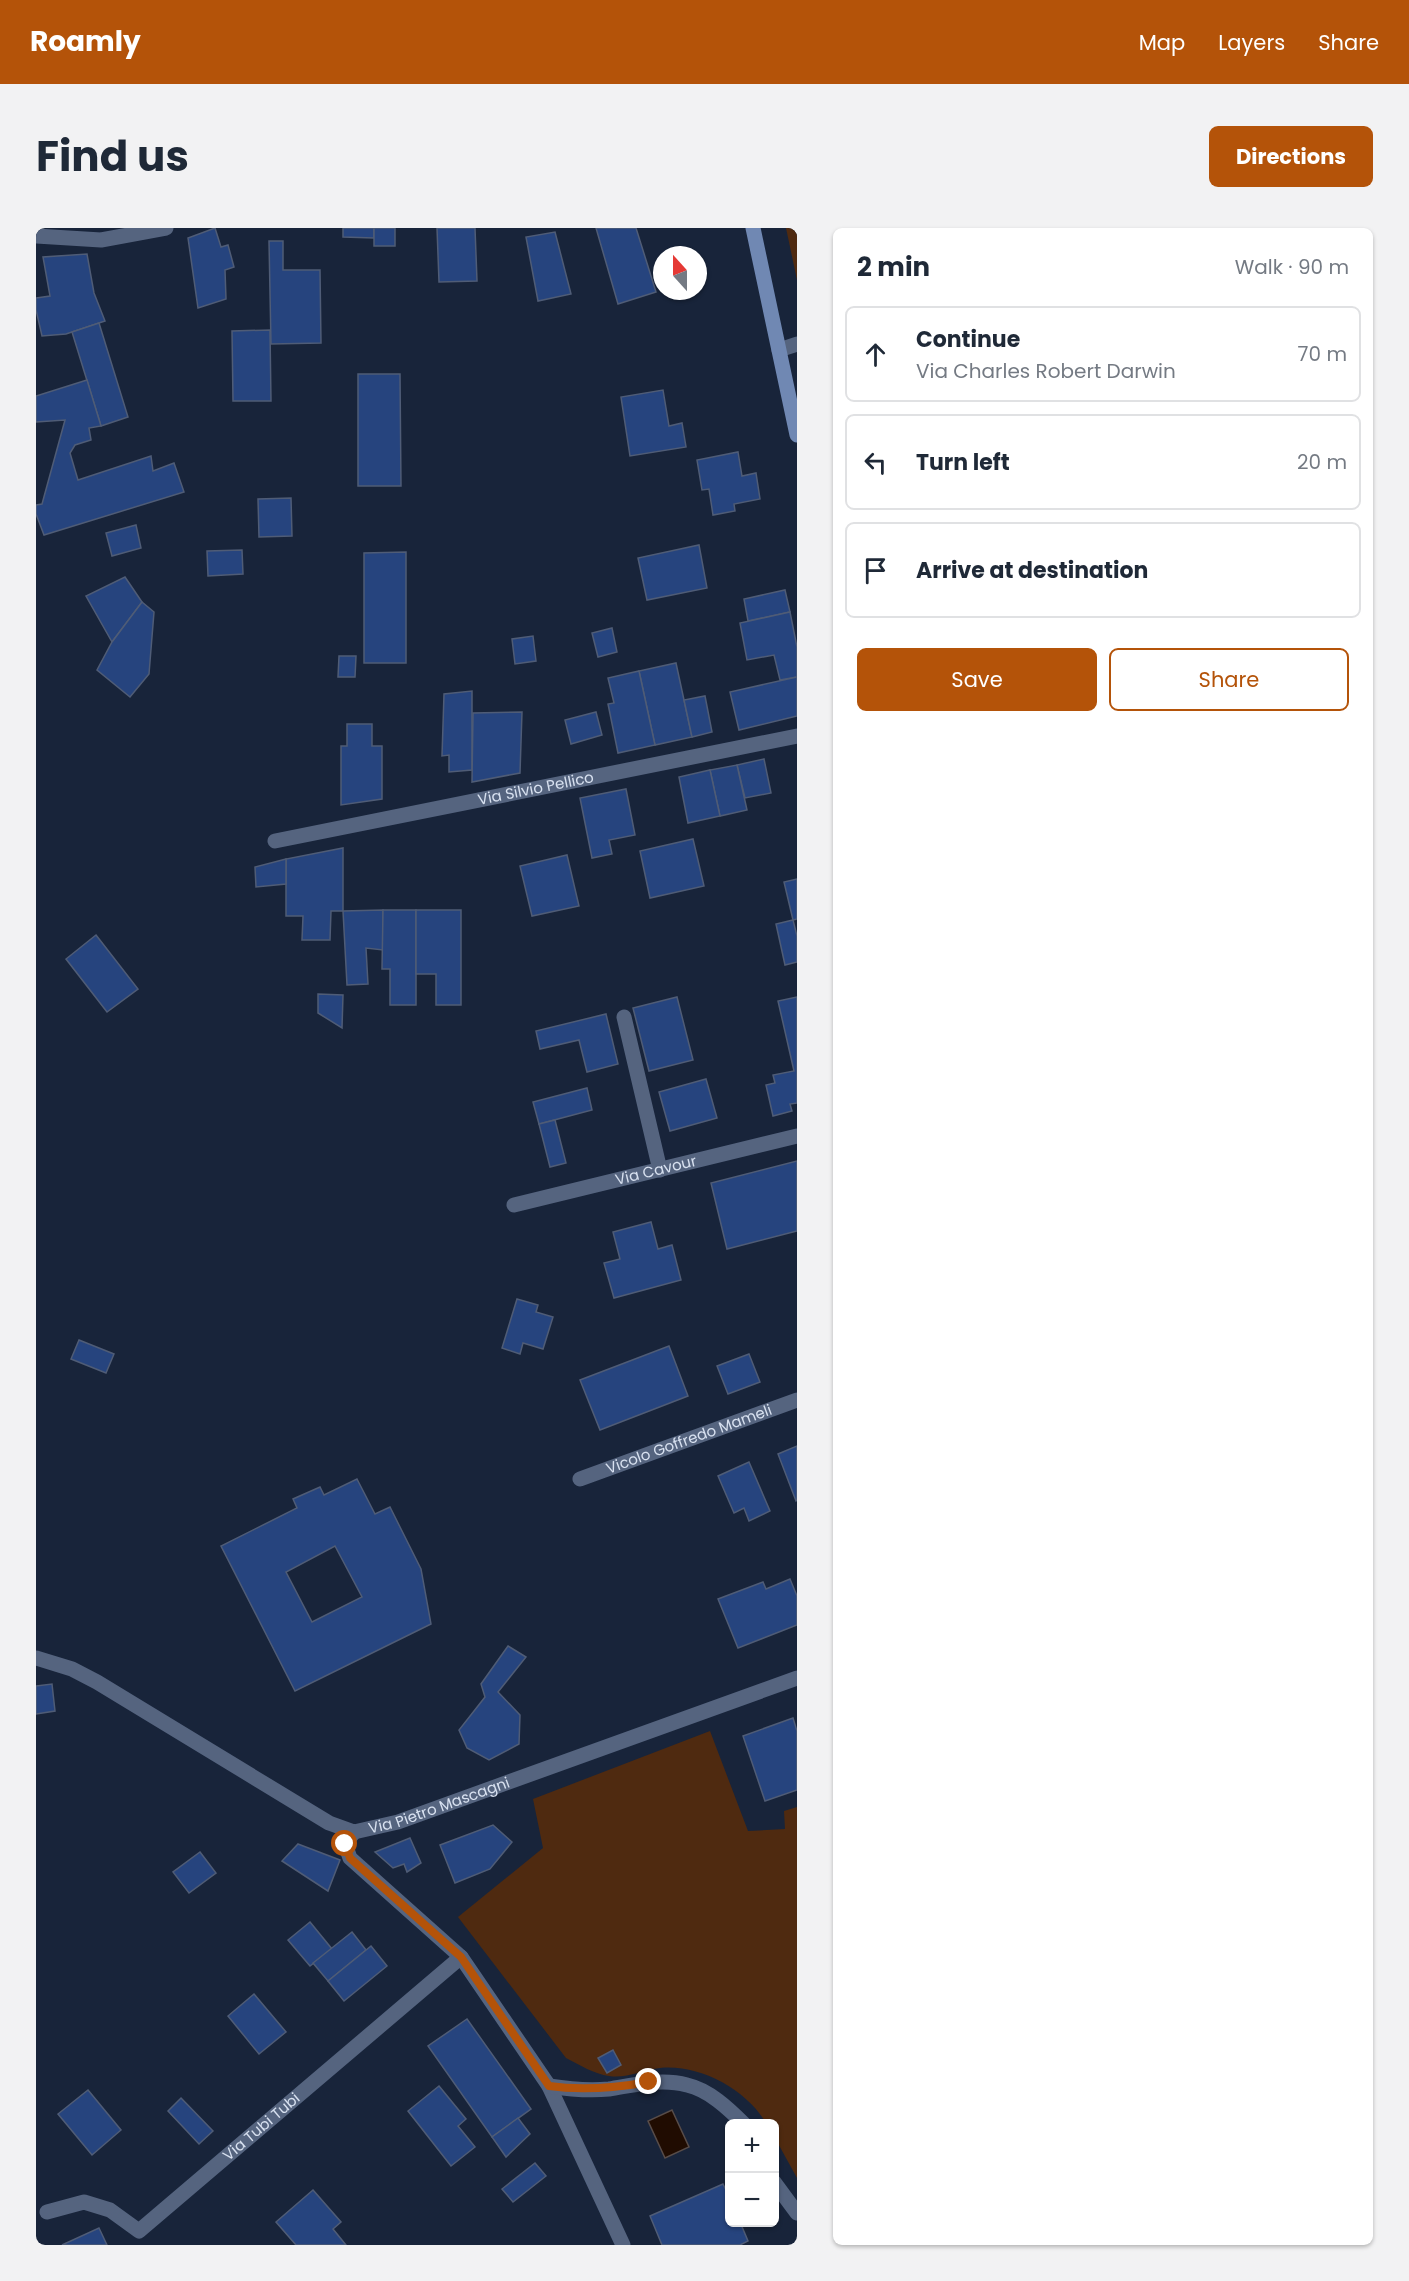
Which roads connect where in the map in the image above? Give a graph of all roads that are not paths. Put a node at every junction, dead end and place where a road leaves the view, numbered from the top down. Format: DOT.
graph roads {
  1 [pos="166,228"];
  2 [pos="753,228"];
  3 [pos="36,236"];
  4 [pos="797,344"];
  5 [pos="779,350"];
  6 [pos="797,435"];
  7 [pos="797,736"];
  8 [pos="275,841"];
  9 [pos="624,1017"];
  10 [pos="797,1136"];
  11 [pos="660,1170"];
  12 [pos="514,1204"];
  13 [pos="797,1400"];
  14 [pos="580,1479"];
  15 [pos="36,1658"];
  16 [pos="797,1678"];
  17 [pos="354,1832"];
  18 [pos="461,1957"];
  19 [pos="549,2086"];
  20 [pos="739,2119"];
  21 [pos="779,2189"];
  22 [pos="47,2212"];
  23 [pos="797,2213"];
  24 [pos="623,2245"];
  1 -- 3 [label="street"];
  2 -- 5 [label="main road"];
  4 -- 5 [label="street"];
  5 -- 6 [label="main road"];
  7 -- 8 [label="street, Via Silvio Pellico"];
  9 -- 11 [label="street"];
  10 -- 11 [label="street, Via Cavour"];
  11 -- 12 [label="street, Via Cavour"];
  13 -- 14 [label="street, Vicolo Goffredo Mameli"];
  15 -- 17 [label="street, Via Pietro Mascagni"];
  16 -- 17 [label="street, Via Pietro Mascagni"];
  17 -- 18 [label="street"];
  18 -- 19 [label="street"];
  18 -- 22 [label="street, Via Tubi Tubi"];
  19 -- 20 [label="street"];
  19 -- 24 [label="street"];
  21 -- 23 [label="street"];
}
